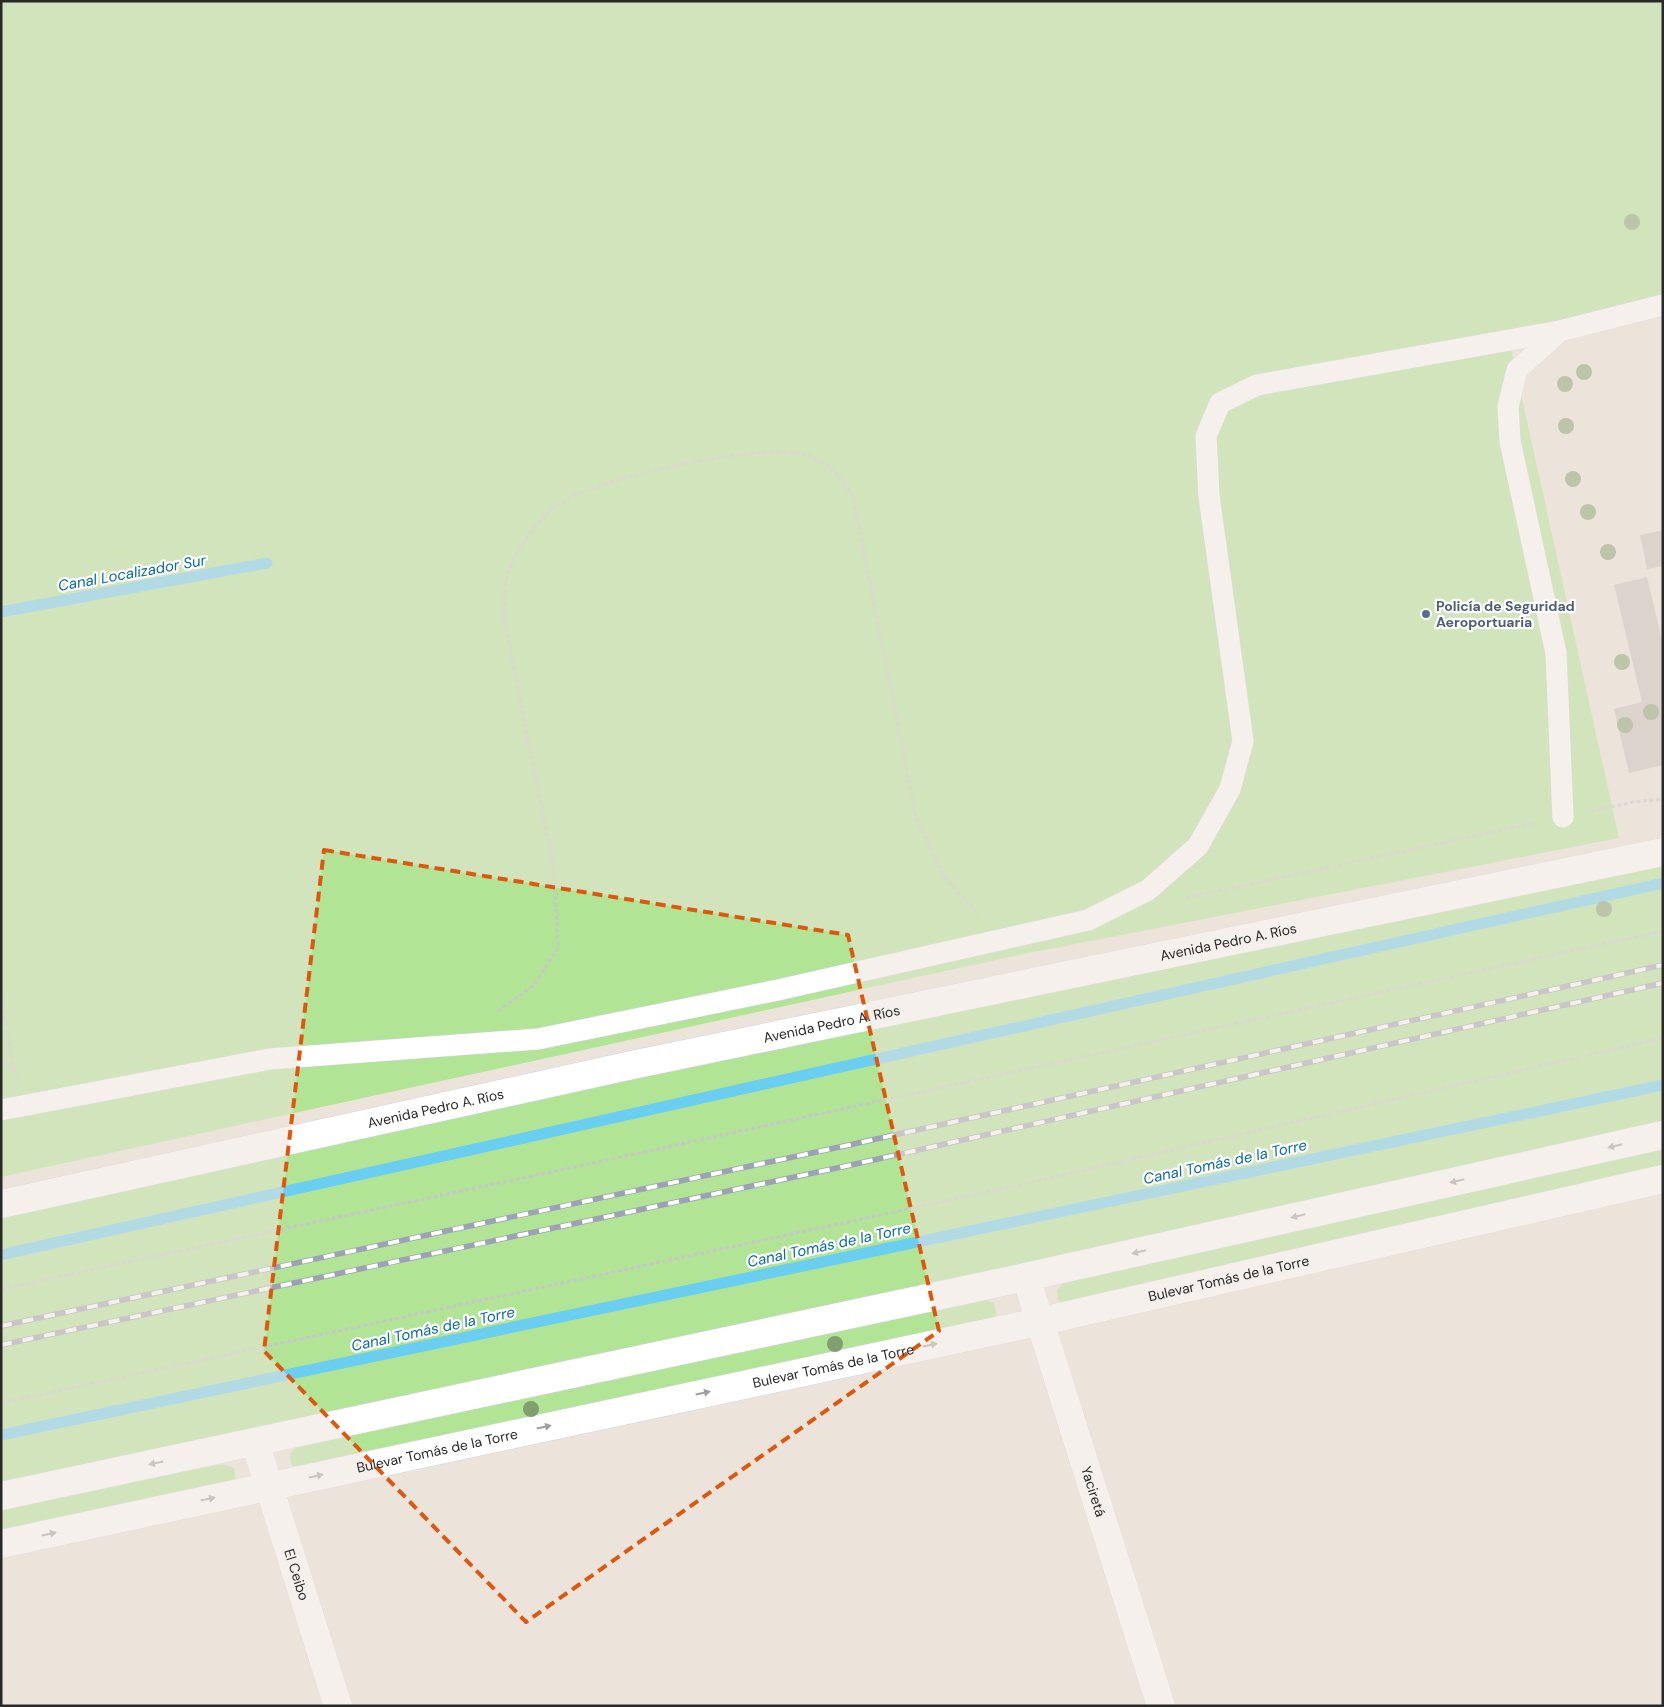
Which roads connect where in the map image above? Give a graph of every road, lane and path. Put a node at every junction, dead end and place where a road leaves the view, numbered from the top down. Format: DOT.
graph roads {
  1 [pos="1663,305"];
  2 [pos="1560,331"];
  3 [pos="1663,799"];
  4 [pos="1563,817"];
  5 [pos="1663,852"];
  6 [pos="1184,899"];
  7 [pos="1663,931"];
  8 [pos="1022,934"];
  9 [pos="1,990"];
  10 [pos="491,1015"];
  11 [pos="1663,1038"];
  12 [pos="13,1068"];
  13 [pos="1,1110"];
  14 [pos="1663,1135"];
  15 [pos="1663,1179"];
  16 [pos="1,1204"];
  17 [pos="1026,1277"];
  18 [pos="1,1289"];
  19 [pos="1038,1322"];
  20 [pos="1,1403"];
  21 [pos="255,1442"];
  22 [pos="269,1486"];
  23 [pos="1,1496"];
  24 [pos="1,1544"];
  25 [pos="338,1706"];
  26 [pos="1161,1706"];
  1 -- 2 [label="lane"];
  2 -- 4 [label="lane"];
  2 -- 8 [label="lane"];
  3 -- 4 [label="path"];
  4 -- 6 [label="path"];
  5 -- 16 [label="street, Avenida Pedro A. Ríos"];
  7 -- 18 [label="path"];
  8 -- 10 [label="path"];
  8 -- 13 [label="lane"];
  9 -- 12 [label="path"];
  11 -- 20 [label="path"];
  14 -- 17 [label="street, one-way"];
  15 -- 19 [label="street, Bulevar Tomás de la Torre"];
  17 -- 19 [label="street, Yaciretá"];
  17 -- 21 [label="street"];
  22 -- 19 [label="street, Bulevar Tomás de la Torre, one-way"];
  19 -- 26 [label="street, Yaciretá"];
  21 -- 22 [label="street, El Ceibo"];
  21 -- 23 [label="street, one-way"];
  24 -- 22 [label="street, Bulevar Tomás de la Torre, one-way"];
  22 -- 25 [label="street, El Ceibo"];
}
